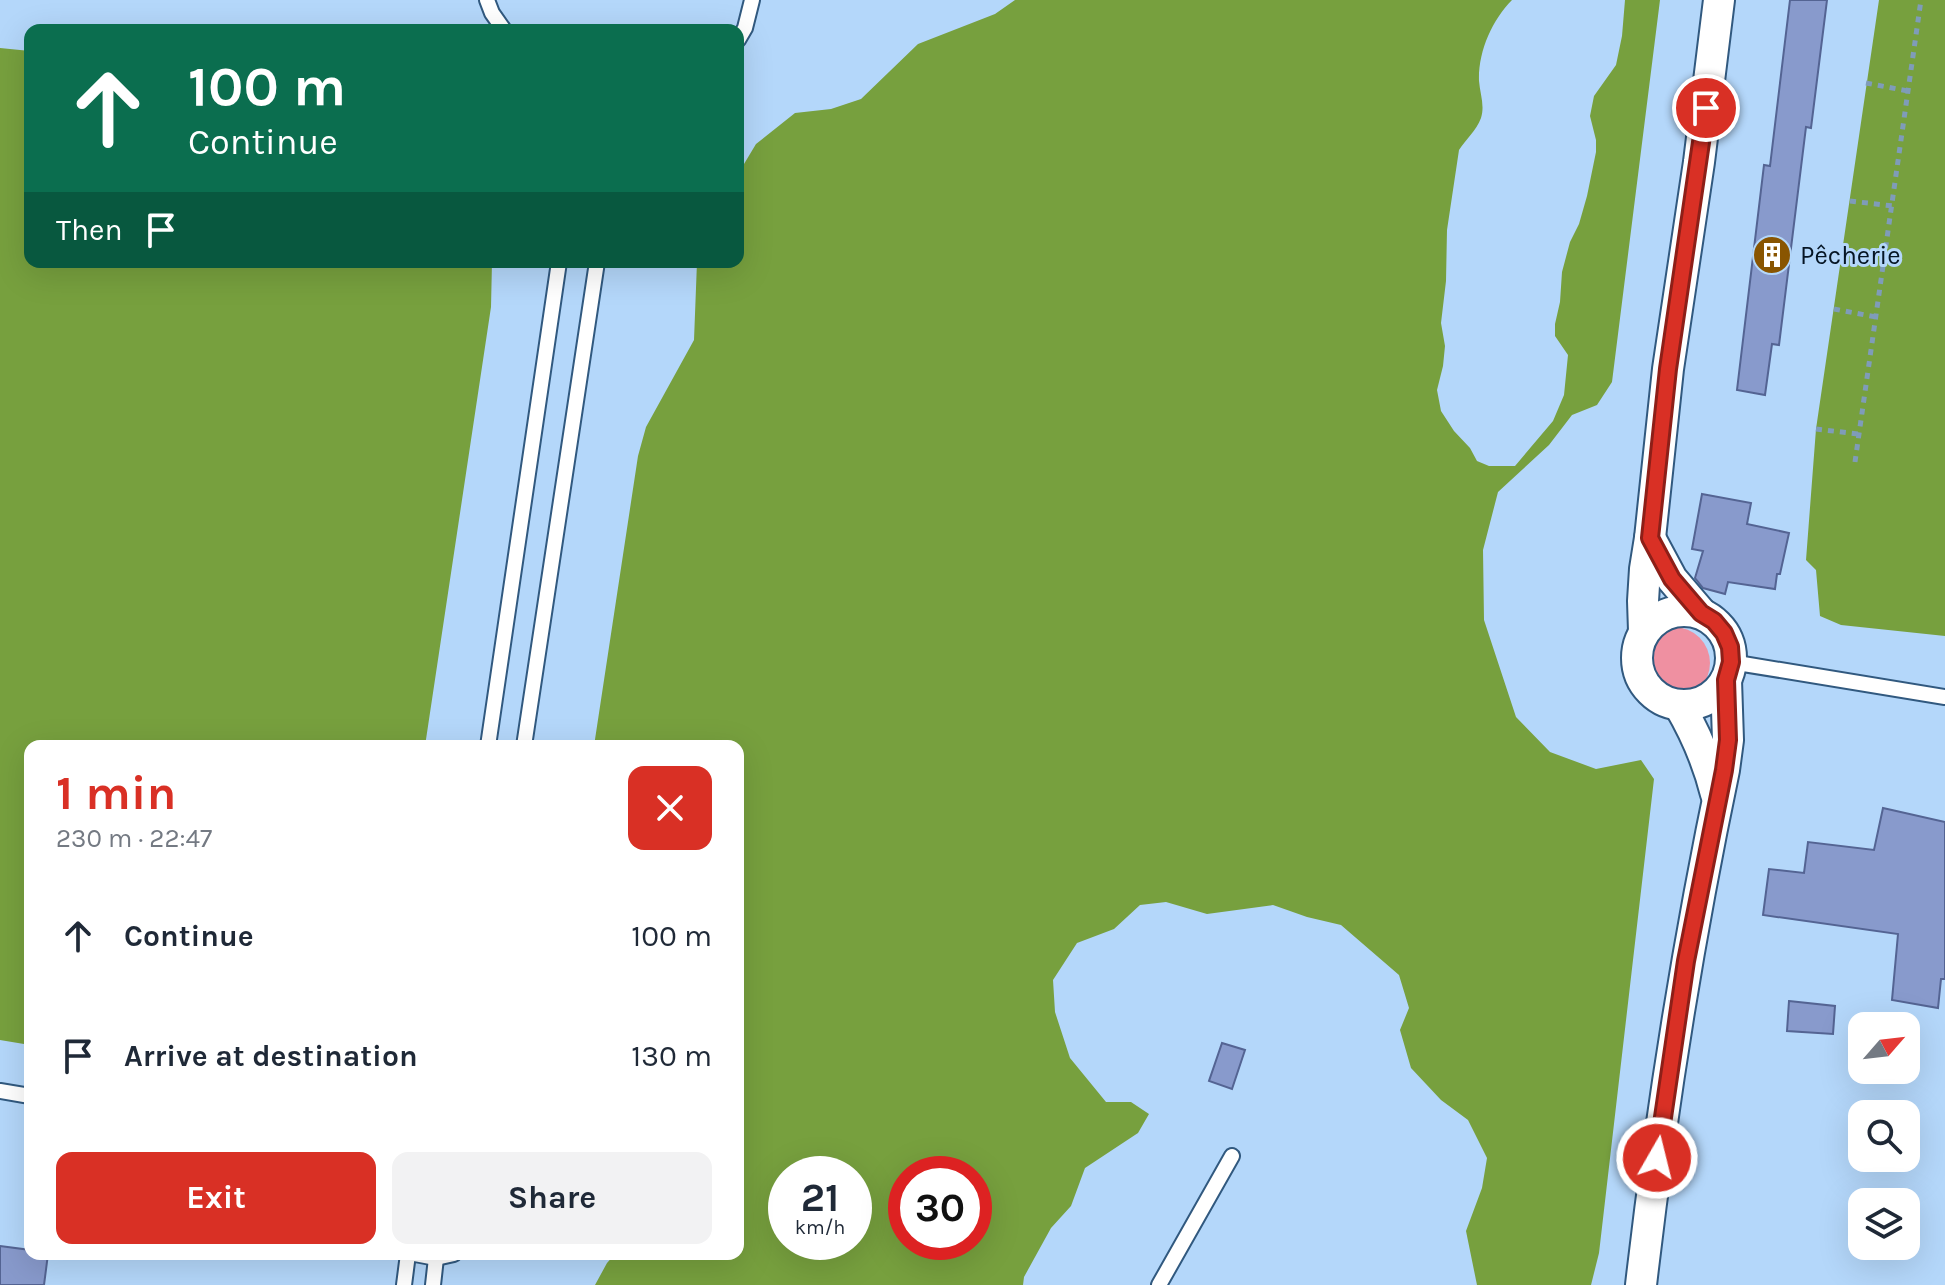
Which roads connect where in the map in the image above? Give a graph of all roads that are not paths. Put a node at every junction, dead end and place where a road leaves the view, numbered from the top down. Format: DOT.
graph roads {
  1 [pos="487,0"];
  2 [pos="752,0"];
  3 [pos="1719,0"];
  4 [pos="500,24"];
  5 [pos="744,30"];
  6 [pos="558,268"];
  7 [pos="596,268"];
  8 [pos="1650,538"];
  9 [pos="1701,613"];
  10 [pos="1644,631"];
  11 [pos="1728,671"];
  12 [pos="1945,697"];
  13 [pos="1679,705"];
  14 [pos="489,740"];
  15 [pos="525,740"];
  16 [pos="1718,800"];
  17 [pos="0,1091"];
  18 [pos="24,1095"];
  19 [pos="1232,1156"];
  20 [pos="407,1260"];
  21 [pos="436,1260"];
  22 [pos="404,1285"];
  23 [pos="433,1285"];
  24 [pos="1159,1285"];
  25 [pos="1641,1285"];
  1 -- 4 [label="lane"];
  2 -- 5 [label="lane"];
  3 -- 8 [label="street"];
  6 -- 14 [label="lane"];
  7 -- 15 [label="lane"];
  8 -- 9 [label="street"];
  8 -- 10 [label="street"];
  9 -- 10 [label="street"];
  9 -- 11 [label="street"];
  10 -- 13 [label="street"];
  11 -- 12 [label="lane"];
  11 -- 13 [label="street"];
  11 -- 16 [label="street"];
  13 -- 16 [label="street"];
  16 -- 25 [label="street"];
  17 -- 18 [label="lane"];
  19 -- 24 [label="lane"];
  20 -- 22 [label="lane"];
  21 -- 23 [label="lane"];
}
